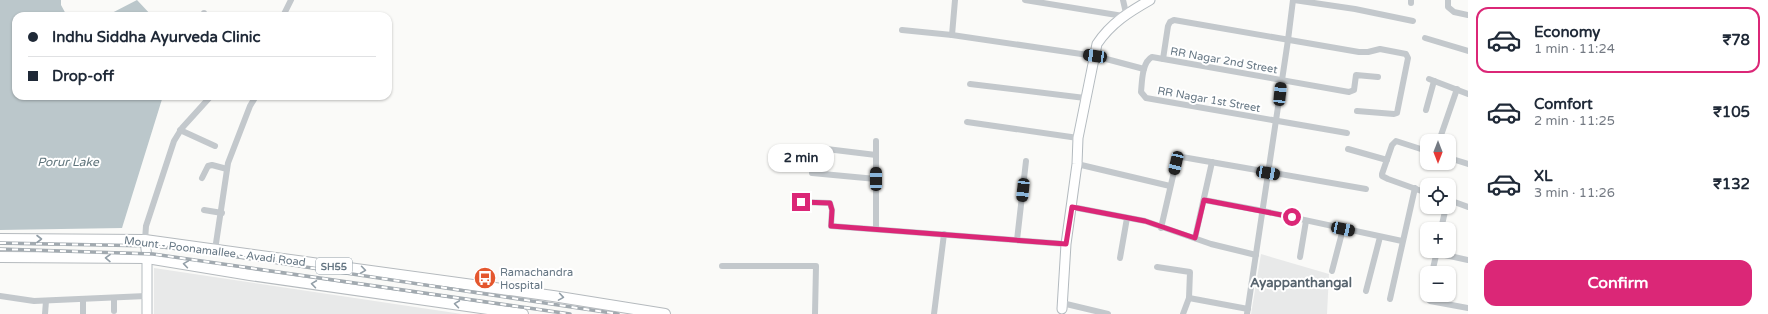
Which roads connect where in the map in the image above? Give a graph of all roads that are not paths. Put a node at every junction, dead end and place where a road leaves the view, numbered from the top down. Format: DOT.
graph roads {
  1 [pos="291,0"];
  2 [pos="955,0"];
  3 [pos="1025,0"];
  4 [pos="1123,0"];
  5 [pos="1150,0"];
  6 [pos="1294,0"];
  7 [pos="1448,0"];
  8 [pos="285,12"];
  9 [pos="1125,15"];
  10 [pos="1468,15"];
  11 [pos="1413,21"];
  12 [pos="902,30"];
  13 [pos="952,35"];
  14 [pos="1425,38"];
  15 [pos="1288,40"];
  16 [pos="1468,51"];
  17 [pos="1095,56"];
  18 [pos="1163,59"];
  19 [pos="1144,69"];
  20 [pos="1378,76"];
  21 [pos="1281,81"];
  22 [pos="970,84"];
  23 [pos="1457,89"];
  24 [pos="1468,94"];
  25 [pos="1085,98"];
  26 [pos="207,100"];
  27 [pos="254,100"];
  28 [pos="1426,110"];
  29 [pos="1357,111"];
  30 [pos="1276,120"];
  31 [pos="967,122"];
  32 [pos="180,130"];
  33 [pos="1347,133"];
  34 [pos="1441,134"];
  35 [pos="1078,138"];
  36 [pos="876,141"];
  37 [pos="215,146"];
  38 [pos="810,147"];
  39 [pos="1348,149"];
  40 [pos="1420,149"];
  41 [pos="876,154"];
  42 [pos="1387,160"];
  43 [pos="1456,160"];
  44 [pos="1026,161"];
  45 [pos="1212,162"];
  46 [pos="1077,164"];
  47 [pos="1468,164"];
  48 [pos="227,169"];
  49 [pos="812,173"];
  50 [pos="1268,173"];
  51 [pos="202,178"];
  52 [pos="876,179"];
  53 [pos="1170,186"];
  54 [pos="1415,188"];
  55 [pos="1366,189"];
  56 [pos="1420,190"];
  57 [pos="1204,200"];
  58 [pos="801,202"];
  59 [pos="1456,202"];
  60 [pos="1468,206"];
  61 [pos="1072,207"];
  62 [pos="204,210"];
  63 [pos="1263,211"];
  64 [pos="222,213"];
  65 [pos="1127,218"];
  66 [pos="1306,220"];
  67 [pos="1161,228"];
  68 [pos="876,229"];
  69 [pos="1343,229"];
  70 [pos="944,234"];
  71 [pos="1380,237"];
  72 [pos="1195,238"];
  73 [pos="0,239"];
  74 [pos="144,240"];
  75 [pos="1017,240"];
  76 [pos="1402,241"];
  77 [pos="1066,244"];
  78 [pos="215,250"];
  79 [pos="1256,255"];
  80 [pos="0,257"];
  81 [pos="1300,257"];
  82 [pos="1456,257"];
  83 [pos="147,258"];
  84 [pos="1120,258"];
  85 [pos="1468,260"];
  86 [pos="722,266"];
  87 [pos="1157,267"];
  88 [pos="1332,271"];
  89 [pos="1366,291"];
  90 [pos="0,296"];
  91 [pos="146,296"];
  92 [pos="114,298"];
  93 [pos="1189,298"];
  94 [pos="83,299"];
  95 [pos="1390,299"];
  96 [pos="46,301"];
  97 [pos="1435,302"];
  98 [pos="1468,308"];
  99 [pos="1062,310"];
  100 [pos="114,311"];
  101 [pos="1247,311"];
  102 [pos="45,314"];
  103 [pos="83,314"];
  104 [pos="147,314"];
  105 [pos="523,314"];
  106 [pos="665,314"];
  107 [pos="815,314"];
  108 [pos="934,314"];
  109 [pos="1108,314"];
  110 [pos="1183,314"];
  1 -- 8 [label="street"];
  2 -- 13 [label="street"];
  3 -- 9 [label="street"];
  4 -- 9 [label="street"];
  5 -- 9 [label="street"];
  6 -- 11 [label="street"];
  6 -- 15 [label="street"];
  7 -- 10 [label="street"];
  9 -- 17 [label="street"];
  12 -- 13 [label="street"];
  13 -- 17 [label="street"];
  14 -- 16 [label="street"];
  15 -- 18 [label="street"];
  15 -- 21 [label="street"];
  15 -- 29 [label="street"];
  17 -- 19 [label="street"];
  17 -- 25 [label="street"];
  18 -- 19 [label="street"];
  18 -- 21 [label="street, RR Nagar 2nd Street"];
  19 -- 30 [label="street, RR Nagar 1st Street"];
  20 -- 21 [label="street, RR Nagar 2nd Street"];
  21 -- 30 [label="street"];
  22 -- 25 [label="street"];
  23 -- 24 [label="street"];
  23 -- 28 [label="street"];
  23 -- 34 [label="street"];
  25 -- 35 [label="street"];
  26 -- 32 [label="street"];
  27 -- 48 [label="street"];
  30 -- 33 [label="street, RR Nagar 1st Street"];
  30 -- 50 [label="street"];
  31 -- 35 [label="street"];
  32 -- 37 [label="street"];
  32 -- 74 [label="street"];
  35 -- 46 [label="street"];
  36 -- 41 [label="street"];
  38 -- 41 [label="street"];
  39 -- 42 [label="street"];
  40 -- 42 [label="street"];
  41 -- 52 [label="street"];
  42 -- 54 [label="street"];
  43 -- 47 [label="street"];
  44 -- 75 [label="street"];
  45 -- 50 [label="street"];
  45 -- 53 [label="street"];
  45 -- 57 [label="street"];
  46 -- 53 [label="street"];
  46 -- 61 [label="street"];
  48 -- 51 [label="street"];
  48 -- 64 [label="street"];
  49 -- 52 [label="street"];
  50 -- 55 [label="street"];
  50 -- 63 [label="street"];
  52 -- 68 [label="street"];
  53 -- 67 [label="street"];
  54 -- 56 [label="street"];
  54 -- 76 [label="street"];
  57 -- 63 [label="street"];
  57 -- 72 [label="street"];
  58 -- 68 [label="street"];
  59 -- 60 [label="street"];
  61 -- 65 [label="street"];
  61 -- 77 [label="street"];
  62 -- 64 [label="street"];
  63 -- 66 [label="street"];
  63 -- 79 [label="street"];
  64 -- 78 [label="street"];
  65 -- 67 [label="street"];
  65 -- 84 [label="street"];
  66 -- 69 [label="street"];
  66 -- 81 [label="street"];
  67 -- 72 [label="street"];
  68 -- 70 [label="street"];
  69 -- 71 [label="street"];
  69 -- 88 [label="street"];
  70 -- 75 [label="street"];
  70 -- 108 [label="street"];
  71 -- 76 [label="street"];
  71 -- 89 [label="street"];
  72 -- 79 [label="street"];
  73 -- 74 [label="main road, Mount - Poonamallee - Avadi Road / SH55, one-way"];
  74 -- 78 [label="main road, Mount - Poonamallee - Avadi Road / SH55"];
  74 -- 83 [label="street"];
  75 -- 77 [label="street"];
  76 -- 95 [label="street"];
  77 -- 99 [label="street"];
  78 -- 106 [label="main road, Mount - Poonamallee - Avadi Road / SH55, one-way"];
  79 -- 101 [label="street"];
  83 -- 80 [label="main road, Mount - Poonamallee - Avadi Road / SH55, one-way"];
  82 -- 85 [label="street"];
  83 -- 91 [label="street"];
  105 -- 83 [label="main road, Mount - Poonamallee - Avadi Road / SH55, one-way"];
  86 -- 107 [label="street"];
  87 -- 93 [label="street"];
  90 -- 96 [label="street"];
  91 -- 92 [label="street"];
  91 -- 104 [label="street"];
  92 -- 94 [label="street"];
  92 -- 100 [label="street"];
  93 -- 101 [label="street"];
  93 -- 110 [label="street"];
  94 -- 96 [label="street"];
  94 -- 103 [label="street"];
  96 -- 102 [label="street"];
  97 -- 98 [label="street"];
  99 -- 109 [label="street"];
}
